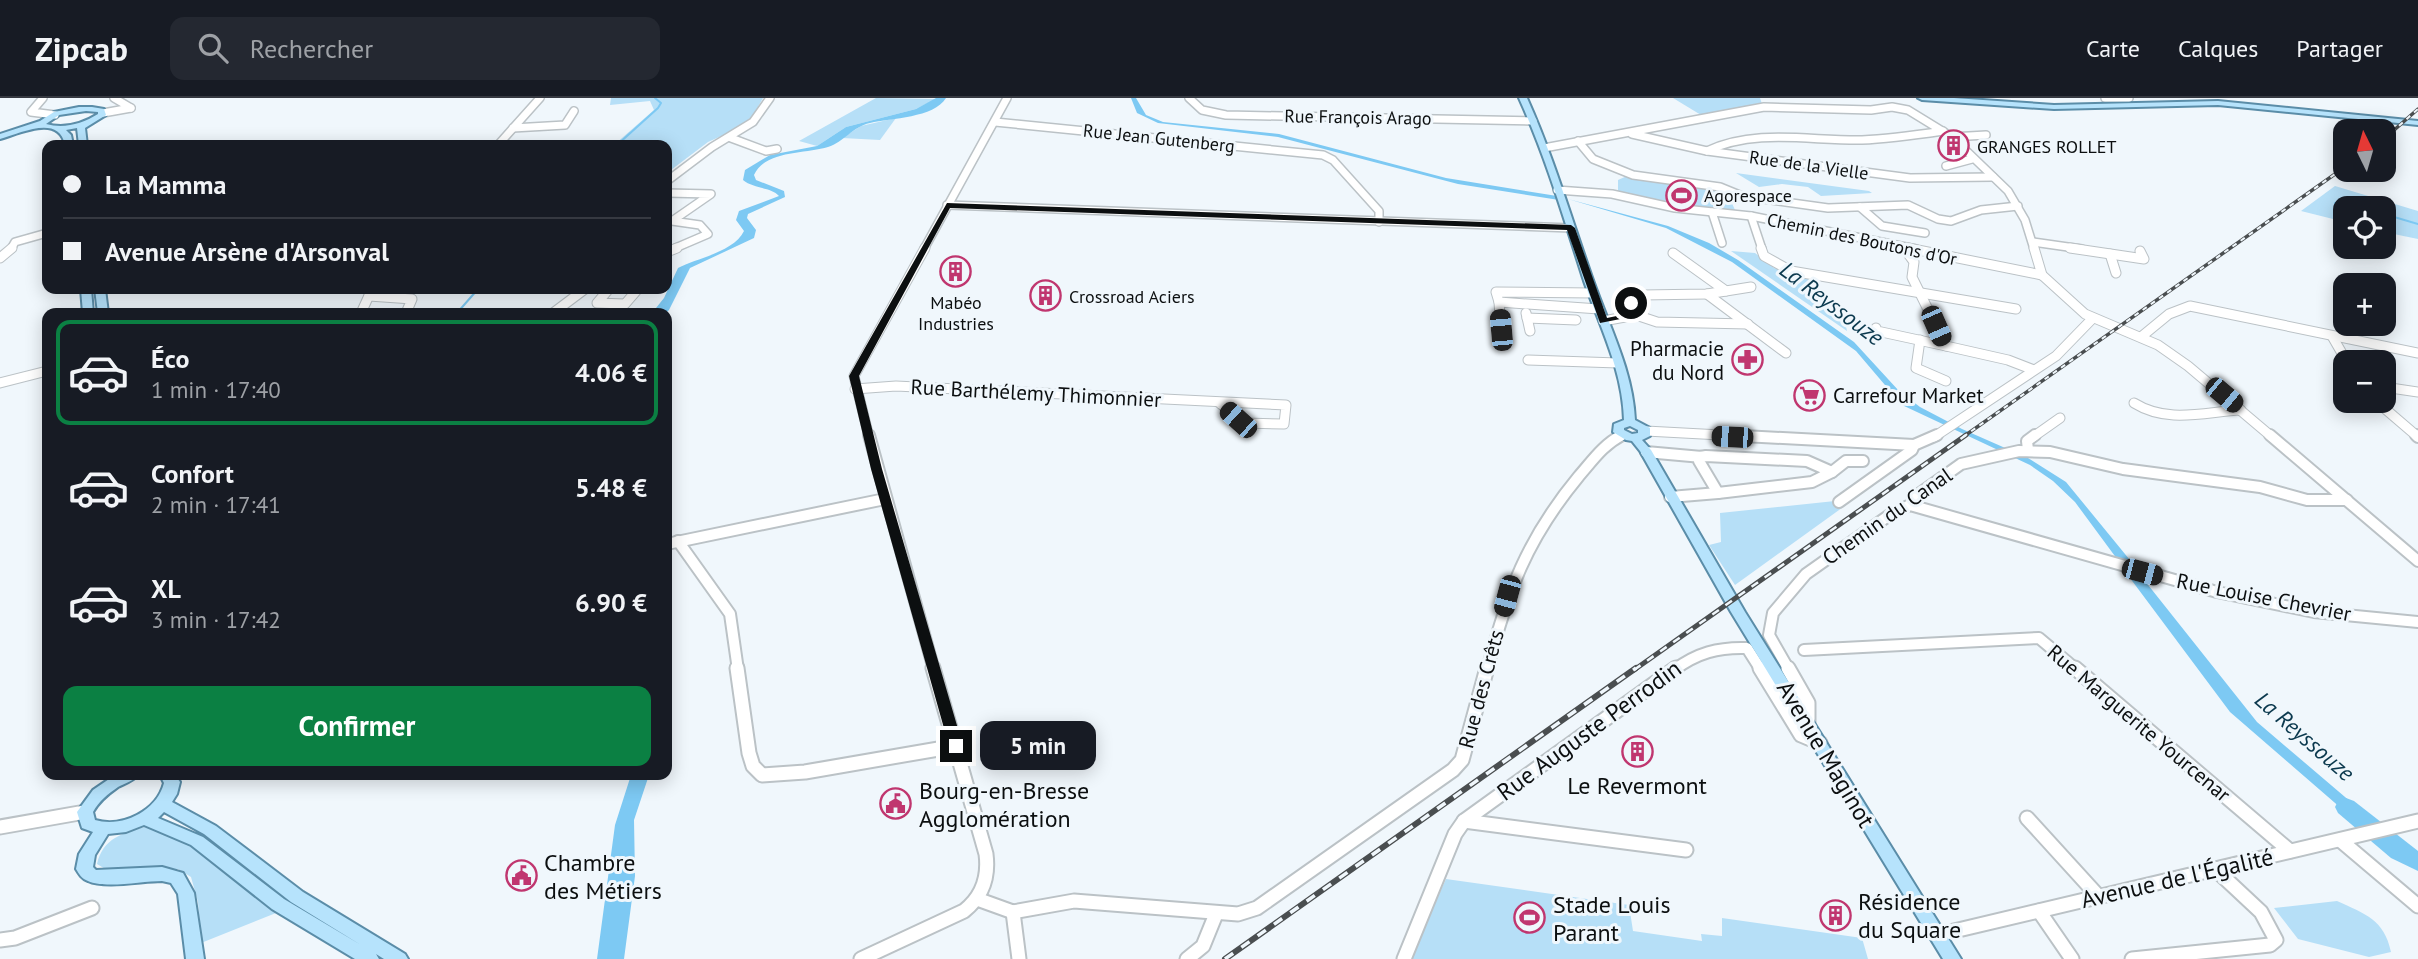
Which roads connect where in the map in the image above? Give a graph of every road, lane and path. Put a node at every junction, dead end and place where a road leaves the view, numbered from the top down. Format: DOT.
graph roads {
  1 [pos="43,98"];
  2 [pos="76,98"];
  3 [pos="114,98"];
  4 [pos="540,98"];
  5 [pos="770,98"];
  6 [pos="1007,98"];
  7 [pos="1189,98"];
  8 [pos="1522,98"];
  9 [pos="1766,98"];
  10 [pos="1922,98"];
  11 [pos="2105,98"];
  12 [pos="2129,98"];
  13 [pos="63,99"];
  14 [pos="1768,107"];
  15 [pos="86,109"];
  16 [pos="574,111"];
  17 [pos="103,113"];
  18 [pos="56,115"];
  19 [pos="1773,116"];
  20 [pos="1533,121"];
  21 [pos="995,122"];
  22 [pos="41,123"];
  23 [pos="87,123"];
  24 [pos="2418,123"];
  25 [pos="60,128"];
  26 [pos="513,128"];
  27 [pos="1943,131"];
  28 [pos="1626,132"];
  29 [pos="1986,135"];
  30 [pos="0,137"];
  31 [pos="1952,137"];
  32 [pos="731,138"];
  33 [pos="68,140"];
  34 [pos="82,140"];
  35 [pos="502,140"];
  36 [pos="1578,141"];
  37 [pos="1544,148"];
  38 [pos="777,149"];
  39 [pos="1707,151"];
  40 [pos="1972,159"];
  41 [pos="1946,166"];
  42 [pos="672,177"];
  43 [pos="1993,177"];
  44 [pos="1557,190"];
  45 [pos="672,193"];
  46 [pos="947,205"];
  47 [pos="1811,205"];
  48 [pos="2018,206"];
  49 [pos="1860,207"];
  50 [pos="1564,209"];
  51 [pos="1712,212"];
  52 [pos="1751,216"];
  53 [pos="672,221"];
  54 [pos="672,221"];
  55 [pos="1379,222"];
  56 [pos="1802,226"];
  57 [pos="1571,228"];
  58 [pos="1925,233"];
  59 [pos="42,234"];
  60 [pos="2033,242"];
  61 [pos="1722,243"];
  62 [pos="1903,247"];
  63 [pos="672,249"];
  64 [pos="2140,251"];
  65 [pos="1673,253"];
  66 [pos="2110,254"];
  67 [pos="0,258"];
  68 [pos="1836,273"];
  69 [pos="2116,273"];
  70 [pos="2042,275"];
  71 [pos="1825,279"];
  72 [pos="1752,287"];
  73 [pos="1726,291"];
  74 [pos="1593,293"];
  75 [pos="382,294"];
  76 [pos="578,294"];
  77 [pos="605,294"];
  78 [pos="634,294"];
  79 [pos="1707,294"];
  80 [pos="1922,295"];
  81 [pos="1499,302"];
  82 [pos="1524,304"];
  83 [pos="408,308"];
  84 [pos="560,308"];
  85 [pos="1599,309"];
  86 [pos="2016,309"];
  87 [pos="1636,315"];
  88 [pos="1527,318"];
  89 [pos="2093,318"];
  90 [pos="1576,320"];
  91 [pos="1603,321"];
  92 [pos="1748,324"];
  93 [pos="1876,328"];
  94 [pos="1501,330"];
  95 [pos="1530,331"];
  96 [pos="2332,336"];
  97 [pos="2141,337"];
  98 [pos="1920,340"];
  99 [pos="1945,346"];
  100 [pos="2340,350"];
  101 [pos="1786,353"];
  102 [pos="2418,353"];
  103 [pos="1528,360"];
  104 [pos="1618,363"];
  105 [pos="2034,370"];
  106 [pos="42,372"];
  107 [pos="1946,381"];
  108 [pos="0,383"];
  109 [pos="855,388"];
  110 [pos="2396,389"];
  111 [pos="2418,392"];
  112 [pos="1218,402"];
  113 [pos="2134,403"];
  114 [pos="2241,410"];
  115 [pos="2390,413"];
  116 [pos="2060,418"];
  117 [pos="1630,422"];
  118 [pos="1634,434"];
  119 [pos="2418,437"];
  120 [pos="1778,439"];
  121 [pos="1914,445"];
  122 [pos="2023,450"];
  123 [pos="1646,452"];
  124 [pos="1702,457"];
  125 [pos="1786,460"];
  126 [pos="1863,461"];
  127 [pos="1832,472"];
  128 [pos="1718,493"];
  129 [pos="1670,497"];
  130 [pos="885,499"];
  131 [pos="2347,500"];
  132 [pos="1839,502"];
  133 [pos="1910,505"];
  134 [pos="672,542"];
  135 [pos="2418,561"];
  136 [pos="2418,622"];
  137 [pos="1804,650"];
  138 [pos="1808,725"];
  139 [pos="1819,743"];
  140 [pos="956,746"];
  141 [pos="113,780"];
  142 [pos="170,780"];
  143 [pos="162,804"];
  144 [pos="85,812"];
  145 [pos="143,818"];
  146 [pos="2027,818"];
  147 [pos="1464,821"];
  148 [pos="2418,821"];
  149 [pos="0,827"];
  150 [pos="103,829"];
  151 [pos="2340,839"];
  152 [pos="1686,850"];
  153 [pos="2290,851"];
  154 [pos="2215,869"];
  155 [pos="2099,897"];
  156 [pos="977,899"];
  157 [pos="2418,905"];
  158 [pos="92,908"];
  159 [pos="2039,911"];
  160 [pos="1013,912"];
  161 [pos="1216,914"];
  162 [pos="1937,935"];
  163 [pos="0,940"];
  164 [pos="195,959"];
  165 [pos="370,959"];
  166 [pos="399,959"];
  167 [pos="861,959"];
  168 [pos="1018,959"];
  169 [pos="1187,959"];
  170 [pos="1404,959"];
  171 [pos="1952,959"];
  172 [pos="2072,959"];
  173 [pos="2132,959"];
  1 -- 18 [label="street"];
  2 -- 15 [label="main road"];
  3 -- 17 [label="street"];
  4 -- 26 [label="street"];
  5 -- 32 [label="street"];
  6 -- 21 [label="street"];
  7 -- 20 [label="street, Rue François Arago"];
  8 -- 20 [label="main road"];
  9 -- 14 [label="street"];
  10 -- 24 [label="main road"];
  11 -- 12 [label="street"];
  13 -- 18 [label="main road"];
  14 -- 19 [label="street"];
  14 -- 27 [label="street"];
  14 -- 28 [label="street"];
  15 -- 17 [label="main road"];
  15 -- 18 [label="main road"];
  16 -- 26 [label="street"];
  17 -- 23 [label="main road"];
  18 -- 22 [label="main road"];
  20 -- 37 [label="main road"];
  21 -- 46 [label="street"];
  21 -- 55 [label="street, Rue Jean Gutenberg"];
  22 -- 25 [label="main road"];
  22 -- 30 [label="main road"];
  23 -- 25 [label="main road"];
  23 -- 34 [label="main road"];
  25 -- 33 [label="main road"];
  26 -- 35 [label="street"];
  27 -- 31 [label="street"];
  27 -- 39 [label="street"];
  28 -- 36 [label="street"];
  28 -- 39 [label="street, Rue de la Vielle"];
  29 -- 31 [label="street"];
  31 -- 40 [label="street"];
  32 -- 38 [label="street"];
  32 -- 42 [label="street"];
  36 -- 37 [label="street"];
  36 -- 47 [label="street"];
  37 -- 44 [label="main road"];
  39 -- 43 [label="street, Rue de la Vielle"];
  40 -- 41 [label="street"];
  40 -- 43 [label="street"];
  43 -- 48 [label="street"];
  44 -- 50 [label="main road"];
  44 -- 51 [label="street, Chemin des Boutons d'Or"];
  45 -- 53 [label="street"];
  46 -- 55 [label="street"];
  46 -- 109 [label="street"];
  47 -- 49 [label="street"];
  47 -- 56 [label="street"];
  48 -- 49 [label="street"];
  48 -- 60 [label="street"];
  49 -- 58 [label="street"];
  50 -- 57 [label="main road"];
  51 -- 52 [label="street, Chemin des Boutons d'Or"];
  51 -- 61 [label="street"];
  52 -- 56 [label="street, Chemin des Boutons d'Or"];
  52 -- 71 [label="street"];
  54 -- 63 [label="street"];
  55 -- 57 [label="street"];
  56 -- 62 [label="street, Chemin des Boutons d'Or"];
  57 -- 74 [label="main road"];
  59 -- 67 [label="street"];
  60 -- 66 [label="street"];
  60 -- 70 [label="street"];
  62 -- 70 [label="street, Chemin des Boutons d'Or"];
  62 -- 80 [label="street"];
  64 -- 66 [label="street"];
  65 -- 73 [label="street"];
  66 -- 69 [label="street"];
  68 -- 71 [label="street"];
  70 -- 89 [label="street"];
  71 -- 80 [label="street"];
  72 -- 73 [label="street"];
  73 -- 79 [label="street"];
  74 -- 81 [label="street"];
  74 -- 85 [label="main road"];
  75 -- 83 [label="street"];
  76 -- 84 [label="street"];
  77 -- 78 [label="street"];
  79 -- 87 [label="street"];
  79 -- 92 [label="street"];
  80 -- 86 [label="street"];
  80 -- 99 [label="street"];
  81 -- 82 [label="street"];
  81 -- 94 [label="street"];
  82 -- 85 [label="street"];
  82 -- 88 [label="street"];
  85 -- 91 [label="main road"];
  87 -- 91 [label="street"];
  87 -- 92 [label="street"];
  88 -- 90 [label="street"];
  88 -- 95 [label="street"];
  89 -- 97 [label="street"];
  89 -- 105 [label="street"];
  91 -- 104 [label="main road"];
  92 -- 101 [label="street"];
  93 -- 98 [label="street"];
  96 -- 97 [label="street"];
  96 -- 100 [label="street"];
  96 -- 102 [label="street"];
  97 -- 114 [label="street"];
  98 -- 99 [label="street"];
  98 -- 107 [label="street"];
  99 -- 105 [label="street"];
  103 -- 104 [label="street"];
  104 -- 117 [label="main road"];
  105 -- 121 [label="street"];
  106 -- 108 [label="street"];
  109 -- 112 [label="street, Rue Barthélemy Thimonnier"];
  109 -- 130 [label="street"];
  110 -- 111 [label="street"];
  112 -- 112 [label="street, Rue Barthélemy Thimonnier"];
  113 -- 114 [label="street"];
  114 -- 131 [label="street"];
  115 -- 119 [label="street"];
  116 -- 122 [label="street"];
  117 -- 118 [label="main road"];
  117 -- 118 [label="main road"];
  118 -- 120 [label="street"];
  118 -- 123 [label="main road, Avenue Maginot"];
  118 -- 161 [label="street, Rue des Crêts"];
  120 -- 121 [label="street"];
  120 -- 125 [label="street"];
  121 -- 132 [label="street"];
  122 -- 131 [label="street, Chemin du Canal"];
  122 -- 133 [label="street, Chemin du Canal"];
  123 -- 124 [label="street"];
  123 -- 129 [label="main road, Avenue Maginot"];
  124 -- 125 [label="street"];
  124 -- 128 [label="street"];
  125 -- 127 [label="street"];
  126 -- 127 [label="street"];
  127 -- 128 [label="street"];
  128 -- 129 [label="street"];
  129 -- 138 [label="main road, Avenue Maginot"];
  130 -- 134 [label="street"];
  130 -- 140 [label="street"];
  131 -- 135 [label="street"];
  133 -- 136 [label="street, Rue Louise Chevrier"];
  133 -- 138 [label="street, Chemin du Canal"];
  134 -- 140 [label="street"];
  137 -- 153 [label="street, Rue Marguerite Yourcenar"];
  138 -- 139 [label="main road, Avenue Maginot"];
  139 -- 147 [label="street, Rue Auguste Perrodin"];
  139 -- 162 [label="main road, Avenue Maginot"];
  140 -- 156 [label="street"];
  141 -- 144 [label="main road"];
  142 -- 143 [label="main road"];
  143 -- 145 [label="main road"];
  143 -- 166 [label="main road"];
  144 -- 149 [label="street"];
  144 -- 150 [label="main road"];
  145 -- 150 [label="main road"];
  145 -- 165 [label="main road"];
  146 -- 155 [label="street"];
  147 -- 152 [label="street"];
  147 -- 170 [label="street, Rue Auguste Perrodin"];
  148 -- 151 [label="street, Avenue de l'Égalité"];
  150 -- 164 [label="main road"];
  151 -- 153 [label="street, Avenue de l'Égalité"];
  151 -- 157 [label="street"];
  153 -- 154 [label="street, Avenue de l'Égalité"];
  154 -- 155 [label="street, Avenue de l'Égalité"];
  154 -- 173 [label="street"];
  155 -- 159 [label="street, Avenue de l'Égalité"];
  156 -- 160 [label="street"];
  156 -- 167 [label="street"];
  158 -- 163 [label="street"];
  159 -- 162 [label="street, Avenue de l'Égalité"];
  159 -- 172 [label="street"];
  160 -- 161 [label="street, Rue des Crêts"];
  160 -- 168 [label="street"];
  161 -- 169 [label="street"];
  162 -- 171 [label="main road, Avenue Maginot"];
}
